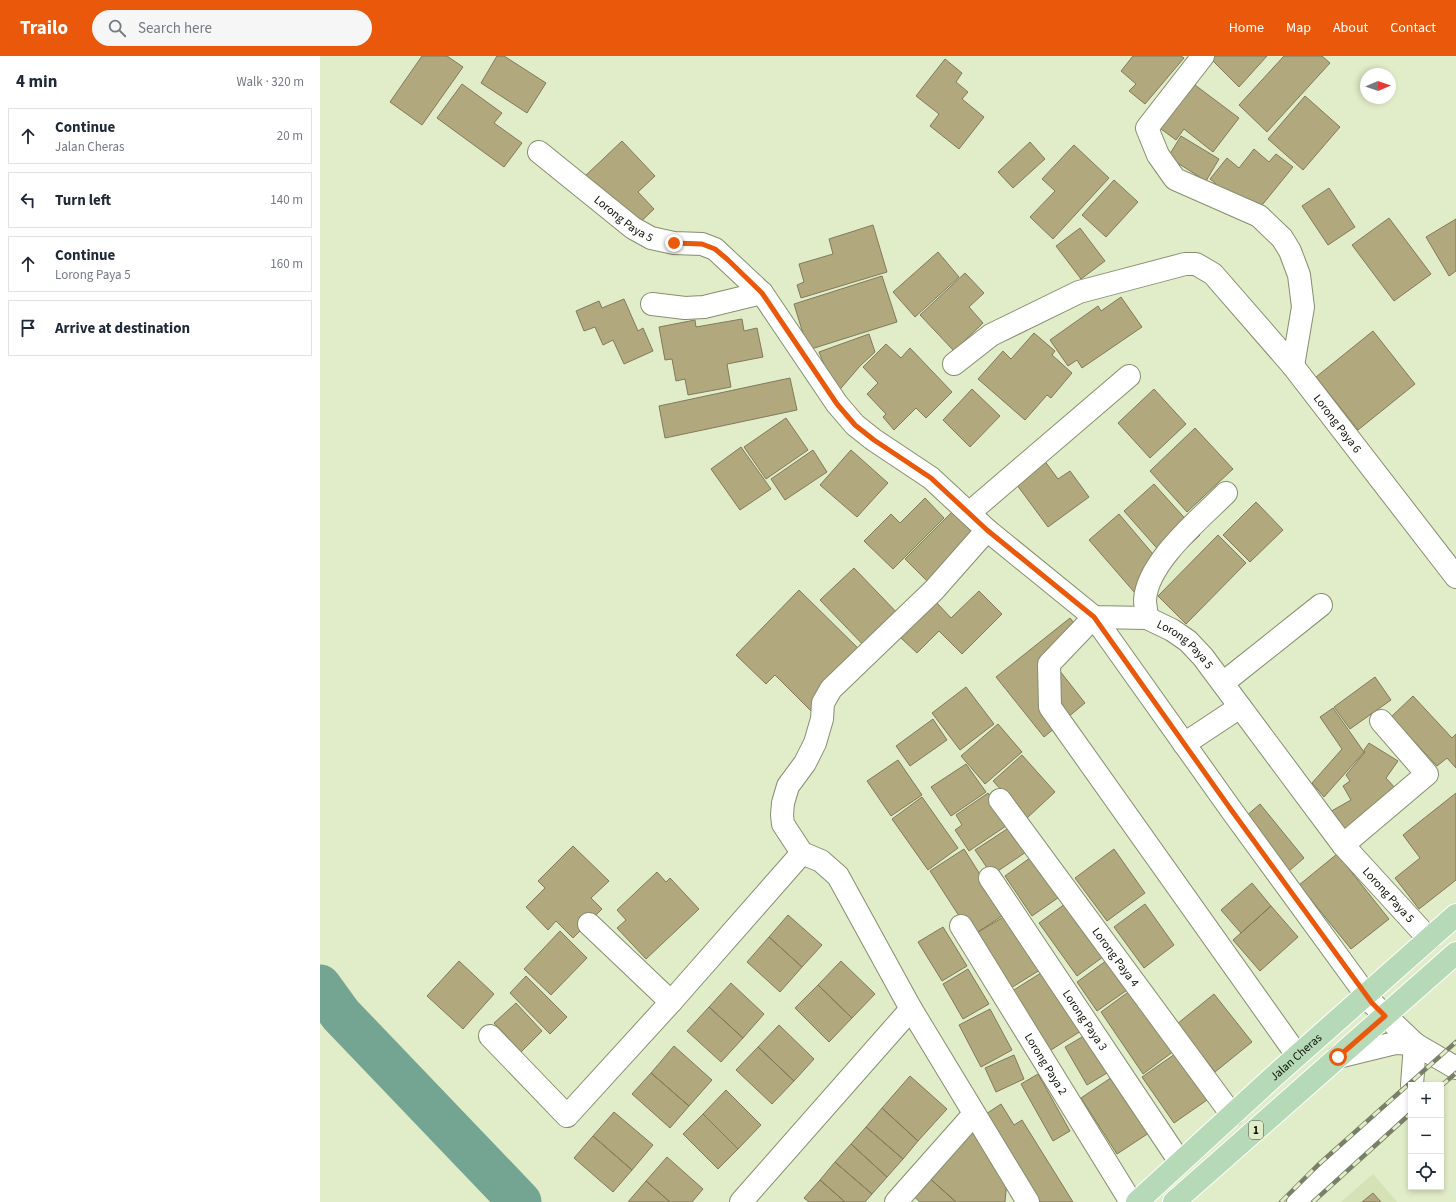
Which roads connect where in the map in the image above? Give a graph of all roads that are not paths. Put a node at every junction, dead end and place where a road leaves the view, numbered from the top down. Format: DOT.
graph roads {
  1 [pos="1203,56"];
  2 [pos="539,152"];
  3 [pos="762,293"];
  4 [pos="652,304"];
  5 [pos="954,364"];
  6 [pos="1293,366"];
  7 [pos="1129,376"];
  8 [pos="1226,493"];
  9 [pos="969,514"];
  10 [pos="987,530"];
  11 [pos="1456,577"];
  12 [pos="1321,605"];
  13 [pos="1094,617"];
  14 [pos="1147,618"];
  15 [pos="1222,683"];
  16 [pos="1240,707"];
  17 [pos="1381,721"];
  18 [pos="1184,744"];
  19 [pos="1000,800"];
  20 [pos="1343,845"];
  21 [pos="802,853"];
  22 [pos="990,878"];
  23 [pos="1456,915"];
  24 [pos="589,924"];
  25 [pos="961,926"];
  26 [pos="1429,939"];
  27 [pos="1456,953"];
  28 [pos="1366,994"];
  29 [pos="671,1002"];
  30 [pos="911,1009"];
  31 [pos="1385,1016"];
  32 [pos="490,1036"];
  33 [pos="1415,1044"];
  34 [pos="1297,1055"];
  35 [pos="1338,1057"];
  36 [pos="1456,1068"];
  37 [pos="1412,1082"];
  38 [pos="1408,1098"];
  39 [pos="974,1114"];
  40 [pos="1232,1114"];
  41 [pos="1180,1162"];
  42 [pos="741,1202"];
  43 [pos="896,1202"];
  44 [pos="1028,1202"];
  45 [pos="1131,1202"];
  46 [pos="1137,1202"];
  47 [pos="1174,1202"];
  48 [pos="1298,1202"];
  1 -- 6 [label="street"];
  2 -- 3 [label="street, Lorong Paya 5"];
  3 -- 4 [label="street"];
  3 -- 9 [label="street, Lorong Paya 5"];
  5 -- 6 [label="street, Lorong Paya 6"];
  6 -- 11 [label="street, Lorong Paya 6"];
  7 -- 9 [label="street"];
  8 -- 14 [label="street"];
  9 -- 10 [label="street, Lorong Paya 5"];
  10 -- 13 [label="street, Lorong Paya 5"];
  10 -- 21 [label="street"];
  12 -- 15 [label="street"];
  13 -- 14 [label="street, Lorong Paya 5"];
  13 -- 18 [label="street"];
  13 -- 34 [label="street"];
  14 -- 15 [label="street, Lorong Paya 5"];
  15 -- 16 [label="street, Lorong Paya 5"];
  16 -- 18 [label="street"];
  16 -- 20 [label="street, Lorong Paya 5"];
  17 -- 20 [label="street"];
  18 -- 28 [label="street"];
  19 -- 40 [label="street, Lorong Paya 4"];
  20 -- 26 [label="street, Lorong Paya 5"];
  21 -- 29 [label="street"];
  21 -- 30 [label="street"];
  22 -- 41 [label="street, Lorong Paya 3"];
  23 -- 26 [label="main road, Jalan Cheras / 1"];
  24 -- 29 [label="street"];
  25 -- 45 [label="street, Lorong Paya 2"];
  26 -- 28 [label="main road, Jalan Cheras / 1"];
  27 -- 31 [label="main road, 1"];
  28 -- 31 [label="street"];
  28 -- 34 [label="main road, Jalan Cheras / 1"];
  29 -- 32 [label="street"];
  30 -- 39 [label="street"];
  30 -- 42 [label="street"];
  31 -- 33 [label="street"];
  31 -- 35 [label="main road, 1"];
  33 -- 35 [label="street"];
  33 -- 36 [label="street"];
  33 -- 37 [label="street"];
  34 -- 40 [label="main road, Jalan Cheras / 1"];
  35 -- 47 [label="main road, 1"];
  38 -- 48 [label="street"];
  39 -- 43 [label="street"];
  39 -- 44 [label="street"];
  40 -- 41 [label="main road, Jalan Cheras / 1"];
  41 -- 46 [label="main road, Jalan Cheras / 1"];
}
